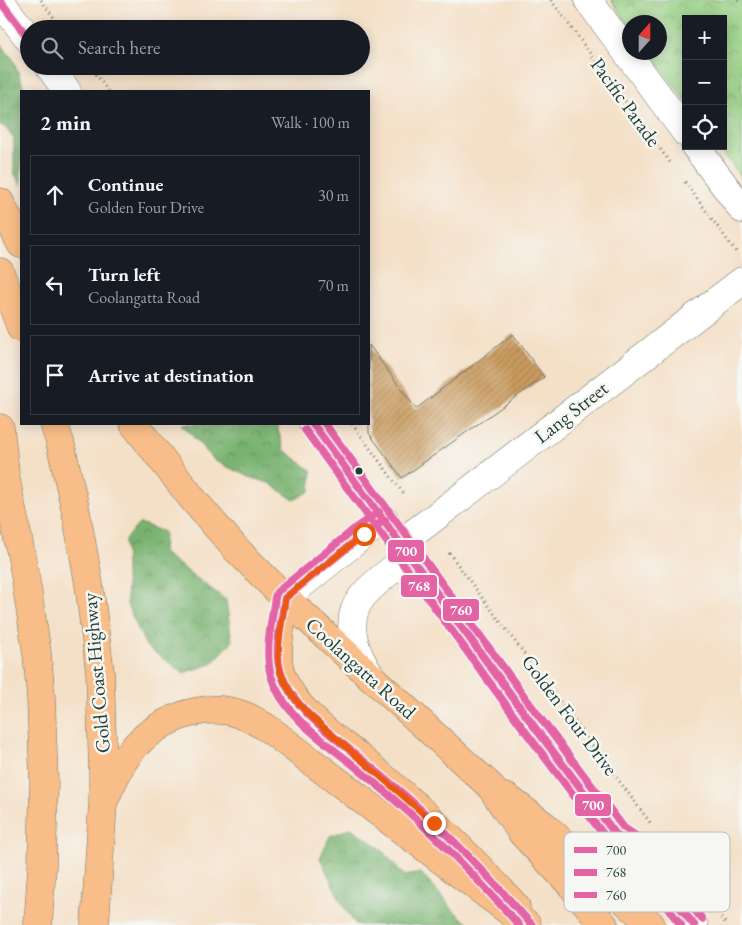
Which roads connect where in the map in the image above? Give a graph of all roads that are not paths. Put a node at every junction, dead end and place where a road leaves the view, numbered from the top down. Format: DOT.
graph roads {
  1 [pos="588,0"];
  2 [pos="0,1"];
  3 [pos="20,28"];
  4 [pos="55,75"];
  5 [pos="66,90"];
  6 [pos="682,128"];
  7 [pos="699,150"];
  8 [pos="0,202"];
  9 [pos="742,209"];
  10 [pos="20,242"];
  11 [pos="0,272"];
  12 [pos="742,281"];
  13 [pos="15,325"];
  14 [pos="54,425"];
  15 [pos="135,425"];
  16 [pos="314,425"];
  17 [pos="0,428"];
  18 [pos="3,465"];
  19 [pos="385,520"];
  20 [pos="405,549"];
  21 [pos="285,598"];
  22 [pos="380,685"];
  23 [pos="490,786"];
  24 [pos="103,803"];
  25 [pos="613,832"];
  26 [pos="564,844"];
  27 [pos="564,878"];
  28 [pos="593,912"];
  29 [pos="638,912"];
  30 [pos="684,912"];
  31 [pos="38,925"];
  32 [pos="95,925"];
  33 [pos="527,925"];
  34 [pos="532,925"];
  35 [pos="604,925"];
  36 [pos="652,925"];
  37 [pos="694,925"];
  1 -- 6 [label="street, Pacific Parade"];
  2 -- 3 [label="street"];
  4 -- 5 [label="street"];
  7 -- 9 [label="street"];
  8 -- 10 [label="main road"];
  11 -- 13 [label="main road"];
  12 -- 20 [label="street, Lang Street"];
  14 -- 24 [label="main road, Gold Coast Highway"];
  15 -- 21 [label="main road"];
  16 -- 19 [label="street, Golden Four Drive"];
  17 -- 18 [label="main road"];
  18 -- 31 [label="main road"];
  19 -- 20 [label="street, Golden Four Drive"];
  19 -- 21 [label="street"];
  20 -- 22 [label="street"];
  20 -- 25 [label="street, Golden Four Drive"];
  21 -- 22 [label="main road, Coolangatta Road"];
  21 -- 34 [label="main road, Coolangatta Road"];
  22 -- 23 [label="main road, Coolangatta Road"];
  23 -- 26 [label="main road"];
  23 -- 27 [label="main road, Coolangatta Road"];
  24 -- 32 [label="main road, Gold Coast Highway"];
  24 -- 33 [label="main road"];
  28 -- 35 [label="main road, Coolangatta Road"];
  29 -- 36 [label="main road"];
  30 -- 37 [label="street, Golden Four Drive"];
}
